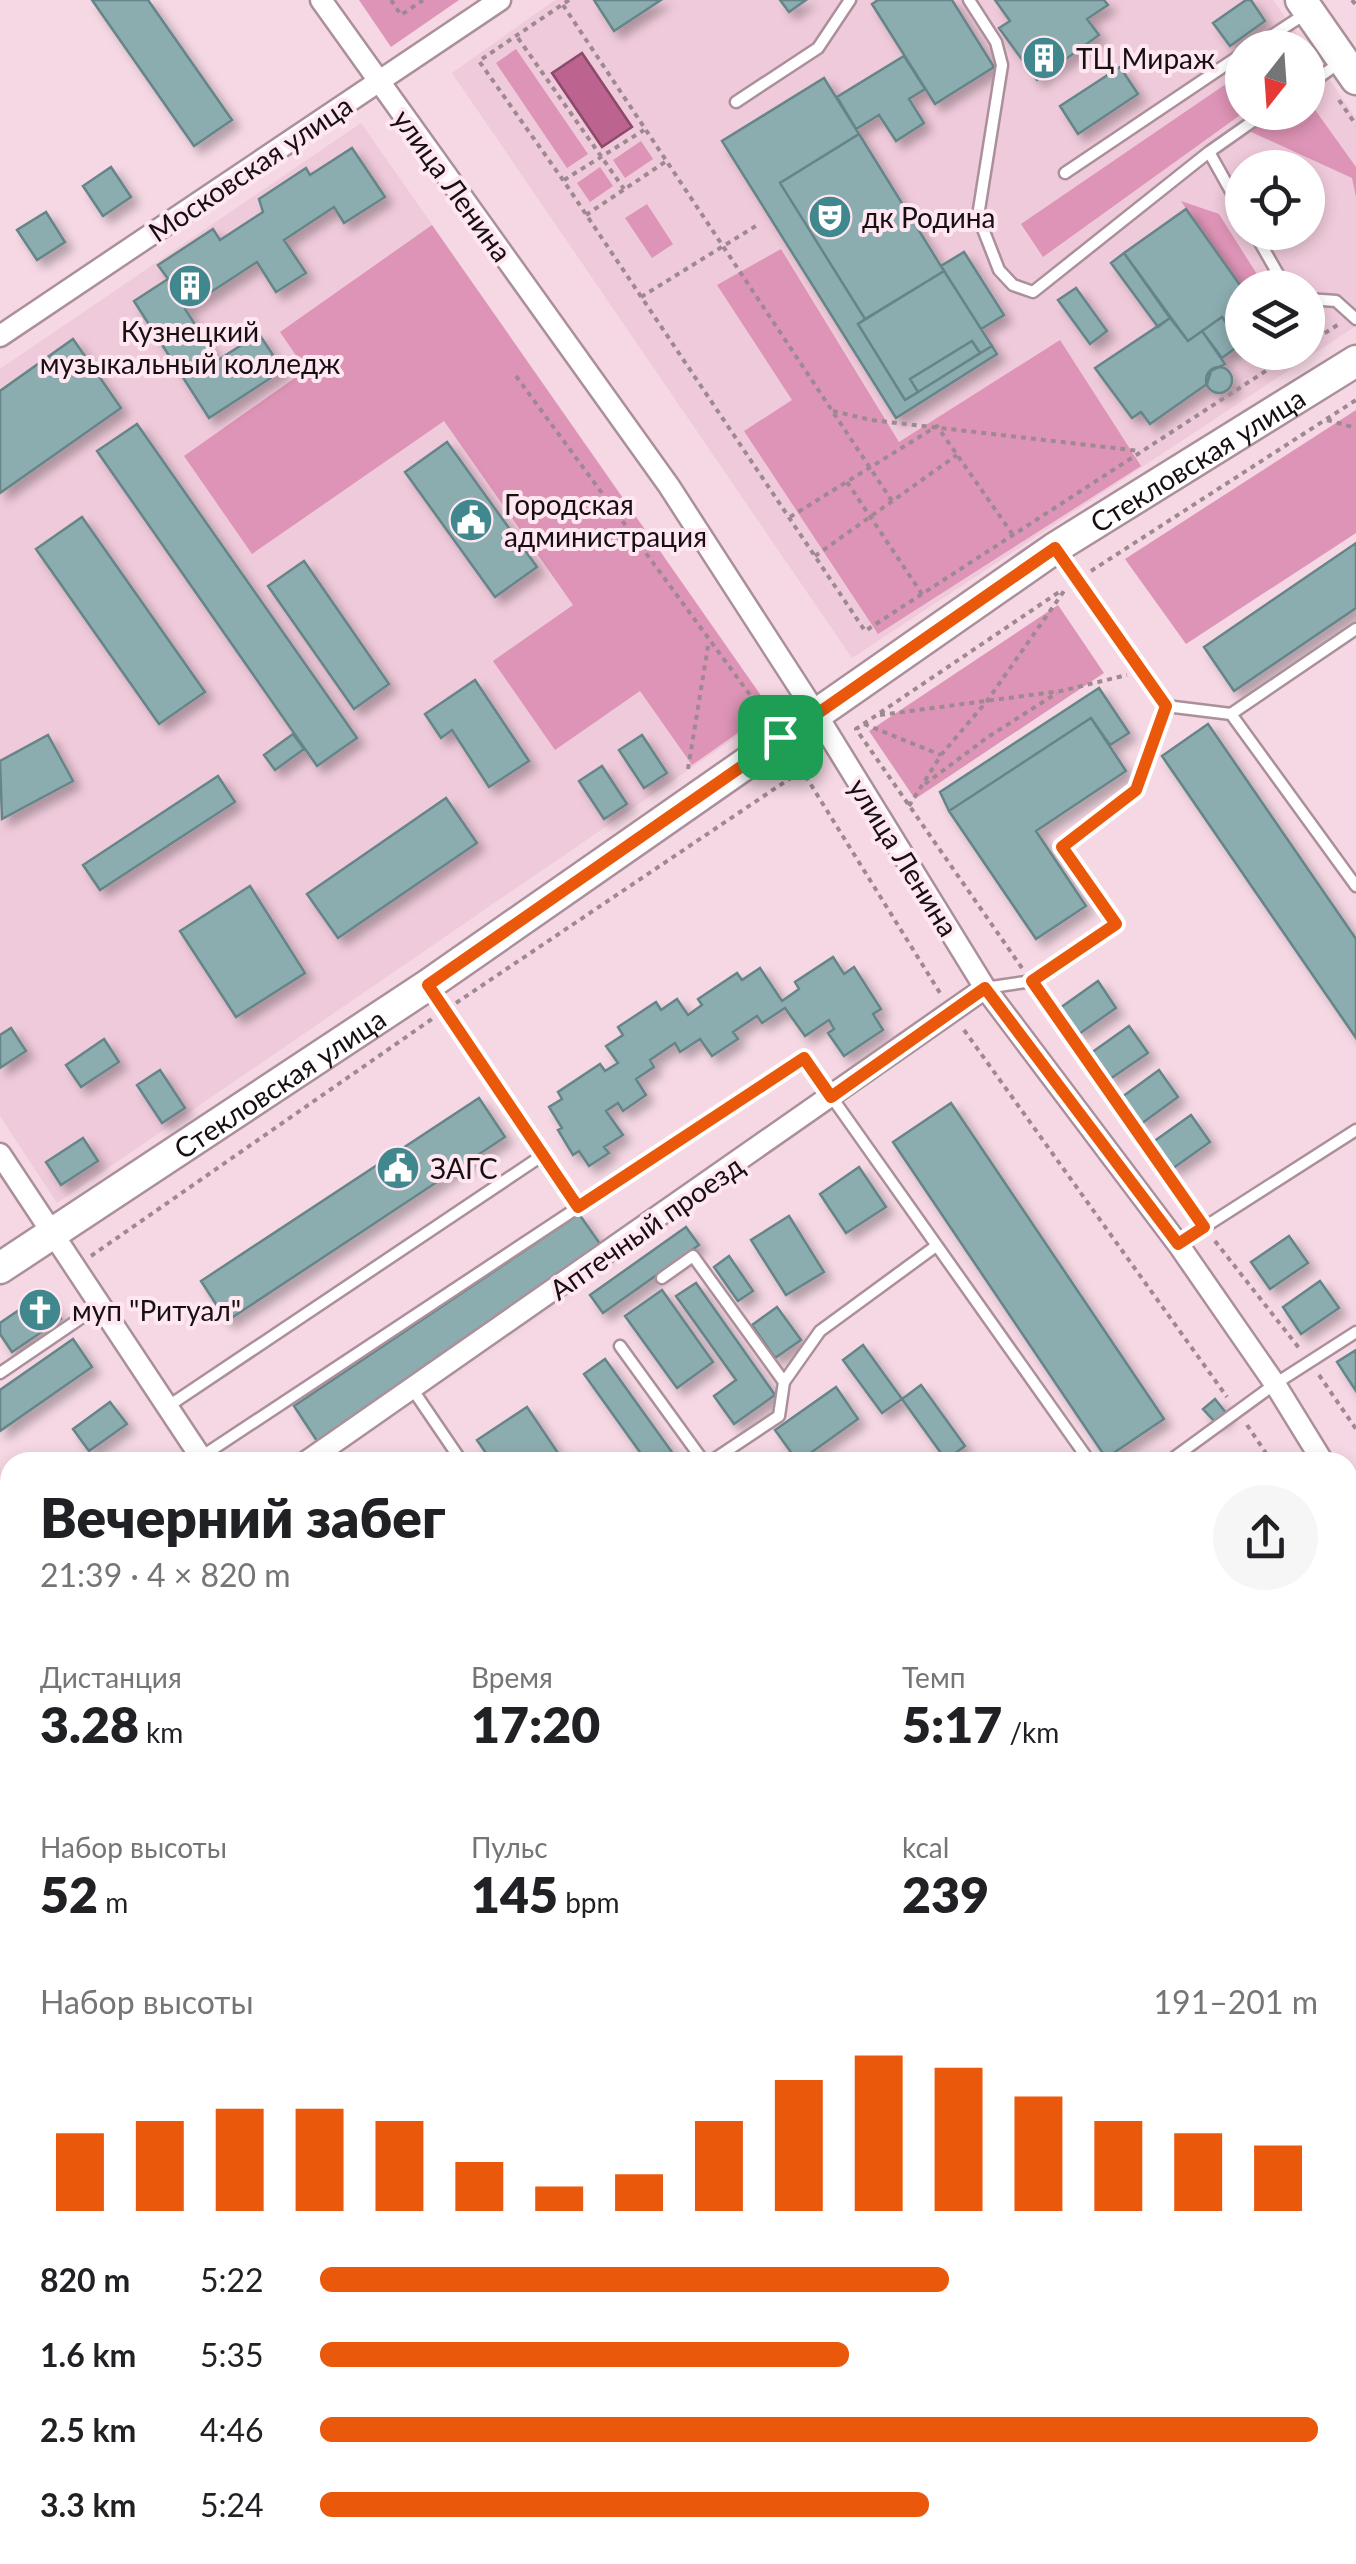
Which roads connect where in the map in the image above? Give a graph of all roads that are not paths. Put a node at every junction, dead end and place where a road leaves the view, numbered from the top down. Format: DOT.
graph roads {
  1 [pos="322,0"];
  2 [pos="500,0"];
  3 [pos="850,0"];
  4 [pos="970,0"];
  5 [pos="1305,6"];
  6 [pos="1275,30"];
  7 [pos="1225,65"];
  8 [pos="1349,70"];
  9 [pos="1325,78"];
  10 [pos="378,82"];
  11 [pos="736,102"];
  12 [pos="1240,130"];
  13 [pos="1209,152"];
  14 [pos="1065,173"];
  15 [pos="1225,181"];
  16 [pos="1325,299"];
  17 [pos="1354,317"];
  18 [pos="0,336"];
  19 [pos="1356,362"];
  20 [pos="1055,548"];
  21 [pos="1356,629"];
  22 [pos="1166,706"];
  23 [pos="815,712"];
  24 [pos="1231,714"];
  25 [pos="1356,886"];
  26 [pos="428,985"];
  27 [pos="985,988"];
  28 [pos="831,1097"];
  29 [pos="1356,1130"];
  30 [pos="0,1154"];
  31 [pos="543,1155"];
  32 [pos="578,1207"];
  33 [pos="52,1233"];
  34 [pos="1178,1244"];
  35 [pos="936,1246"];
  36 [pos="0,1268"];
  37 [pos="662,1278"];
  38 [pos="100,1306"];
  39 [pos="1356,1332"];
  40 [pos="620,1346"];
  41 [pos="0,1373"];
  42 [pos="784,1382"];
  43 [pos="1274,1384"];
  44 [pos="413,1390"];
  45 [pos="168,1407"];
  46 [pos="197,1452"];
  47 [pos="214,1452"];
  48 [pos="321,1452"];
  49 [pos="455,1452"];
  50 [pos="700,1452"];
  51 [pos="723,1452"];
  52 [pos="1083,1452"];
  53 [pos="1182,1452"];
  54 [pos="1317,1452"];
  1 -- 10 [label="street, улица Ленина"];
  2 -- 10 [label="street, Московская улица"];
  3 -- 11 [label="lane"];
  4 -- 13 [label="lane"];
  5 -- 6 [label="lane"];
  5 -- 8 [label="street"];
  7 -- 14 [label="lane"];
  8 -- 9 [label="lane"];
  10 -- 18 [label="street, Московская улица"];
  10 -- 23 [label="street, улица Ленина"];
  12 -- 13 [label="lane"];
  13 -- 15 [label="lane"];
  16 -- 17 [label="lane"];
  19 -- 20 [label="street, Стекловская улица"];
  20 -- 22 [label="lane"];
  20 -- 23 [label="street, Стекловская улица"];
  21 -- 24 [label="lane"];
  22 -- 24 [label="lane"];
  22 -- 27 [label="lane"];
  23 -- 26 [label="street, Стекловская улица"];
  23 -- 27 [label="street, улица Ленина"];
  24 -- 25 [label="lane"];
  26 -- 31 [label="lane"];
  26 -- 33 [label="street, Стекловская улица"];
  27 -- 28 [label="street, Аптечный проезд"];
  27 -- 34 [label="street, улица Ленина"];
  28 -- 32 [label="lane"];
  28 -- 35 [label="lane"];
  28 -- 44 [label="street, Аптечный проезд"];
  29 -- 34 [label="lane"];
  30 -- 33 [label="street"];
  31 -- 32 [label="lane"];
  31 -- 45 [label="lane"];
  32 -- 47 [label="lane"];
  33 -- 36 [label="street, Стекловская улица"];
  33 -- 38 [label="street"];
  34 -- 43 [label="street, улица Ленина"];
  35 -- 42 [label="lane"];
  35 -- 52 [label="lane"];
  37 -- 42 [label="lane"];
  38 -- 41 [label="lane"];
  38 -- 45 [label="street"];
  39 -- 43 [label="lane"];
  40 -- 50 [label="lane"];
  42 -- 51 [label="lane"];
  43 -- 53 [label="lane"];
  43 -- 54 [label="street, улица Ленина"];
  44 -- 48 [label="street, Аптечный проезд"];
  44 -- 49 [label="lane"];
  45 -- 46 [label="street"];
}
